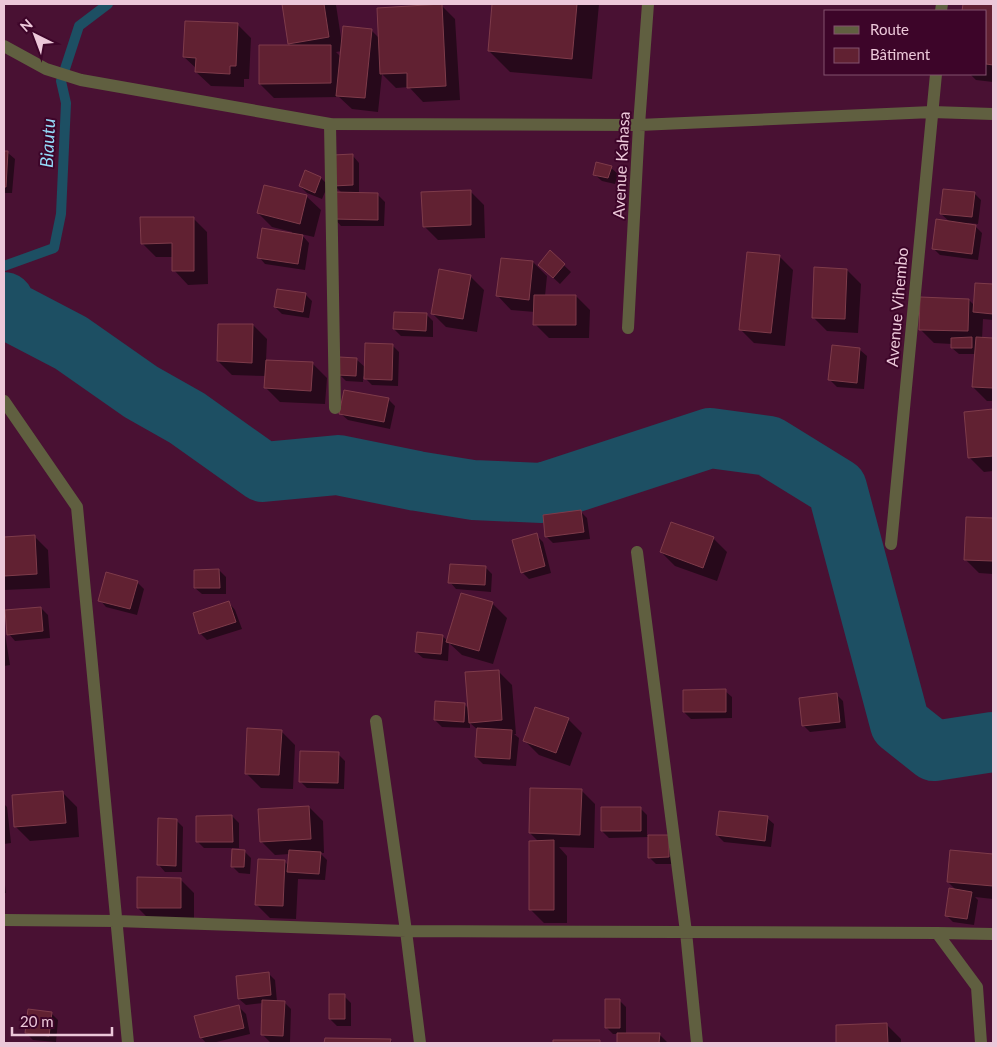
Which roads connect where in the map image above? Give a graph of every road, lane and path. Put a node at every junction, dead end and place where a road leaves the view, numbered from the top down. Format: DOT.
graph roads {
  1 [pos="648,4"];
  2 [pos="4,46"];
  3 [pos="936,75"];
  4 [pos="932,112"];
  5 [pos="993,114"];
  6 [pos="330,124"];
  7 [pos="638,125"];
  8 [pos="628,328"];
  9 [pos="4,401"];
  10 [pos="334,408"];
  11 [pos="891,544"];
  12 [pos="637,552"];
  13 [pos="376,721"];
  14 [pos="4,920"];
  15 [pos="117,921"];
  16 [pos="406,931"];
  17 [pos="686,932"];
  18 [pos="937,933"];
  19 [pos="993,934"];
  20 [pos="128,1043"];
  21 [pos="420,1043"];
  22 [pos="697,1043"];
  23 [pos="981,1043"];
  1 -- 7 [label="street, Avenue Kahasa"];
  2 -- 6 [label="street"];
  3 -- 4 [label="street, Avenue Vihembo"];
  4 -- 5 [label="street"];
  4 -- 7 [label="street"];
  4 -- 11 [label="street, Avenue Vihembo"];
  6 -- 7 [label="street"];
  6 -- 10 [label="street"];
  7 -- 8 [label="street, Avenue Kahasa"];
  9 -- 15 [label="street"];
  12 -- 17 [label="street"];
  13 -- 16 [label="street"];
  14 -- 15 [label="street"];
  15 -- 16 [label="street"];
  15 -- 20 [label="street"];
  16 -- 17 [label="street"];
  16 -- 21 [label="street"];
  17 -- 18 [label="street"];
  17 -- 22 [label="street"];
  18 -- 19 [label="street"];
  18 -- 23 [label="street"];
}
